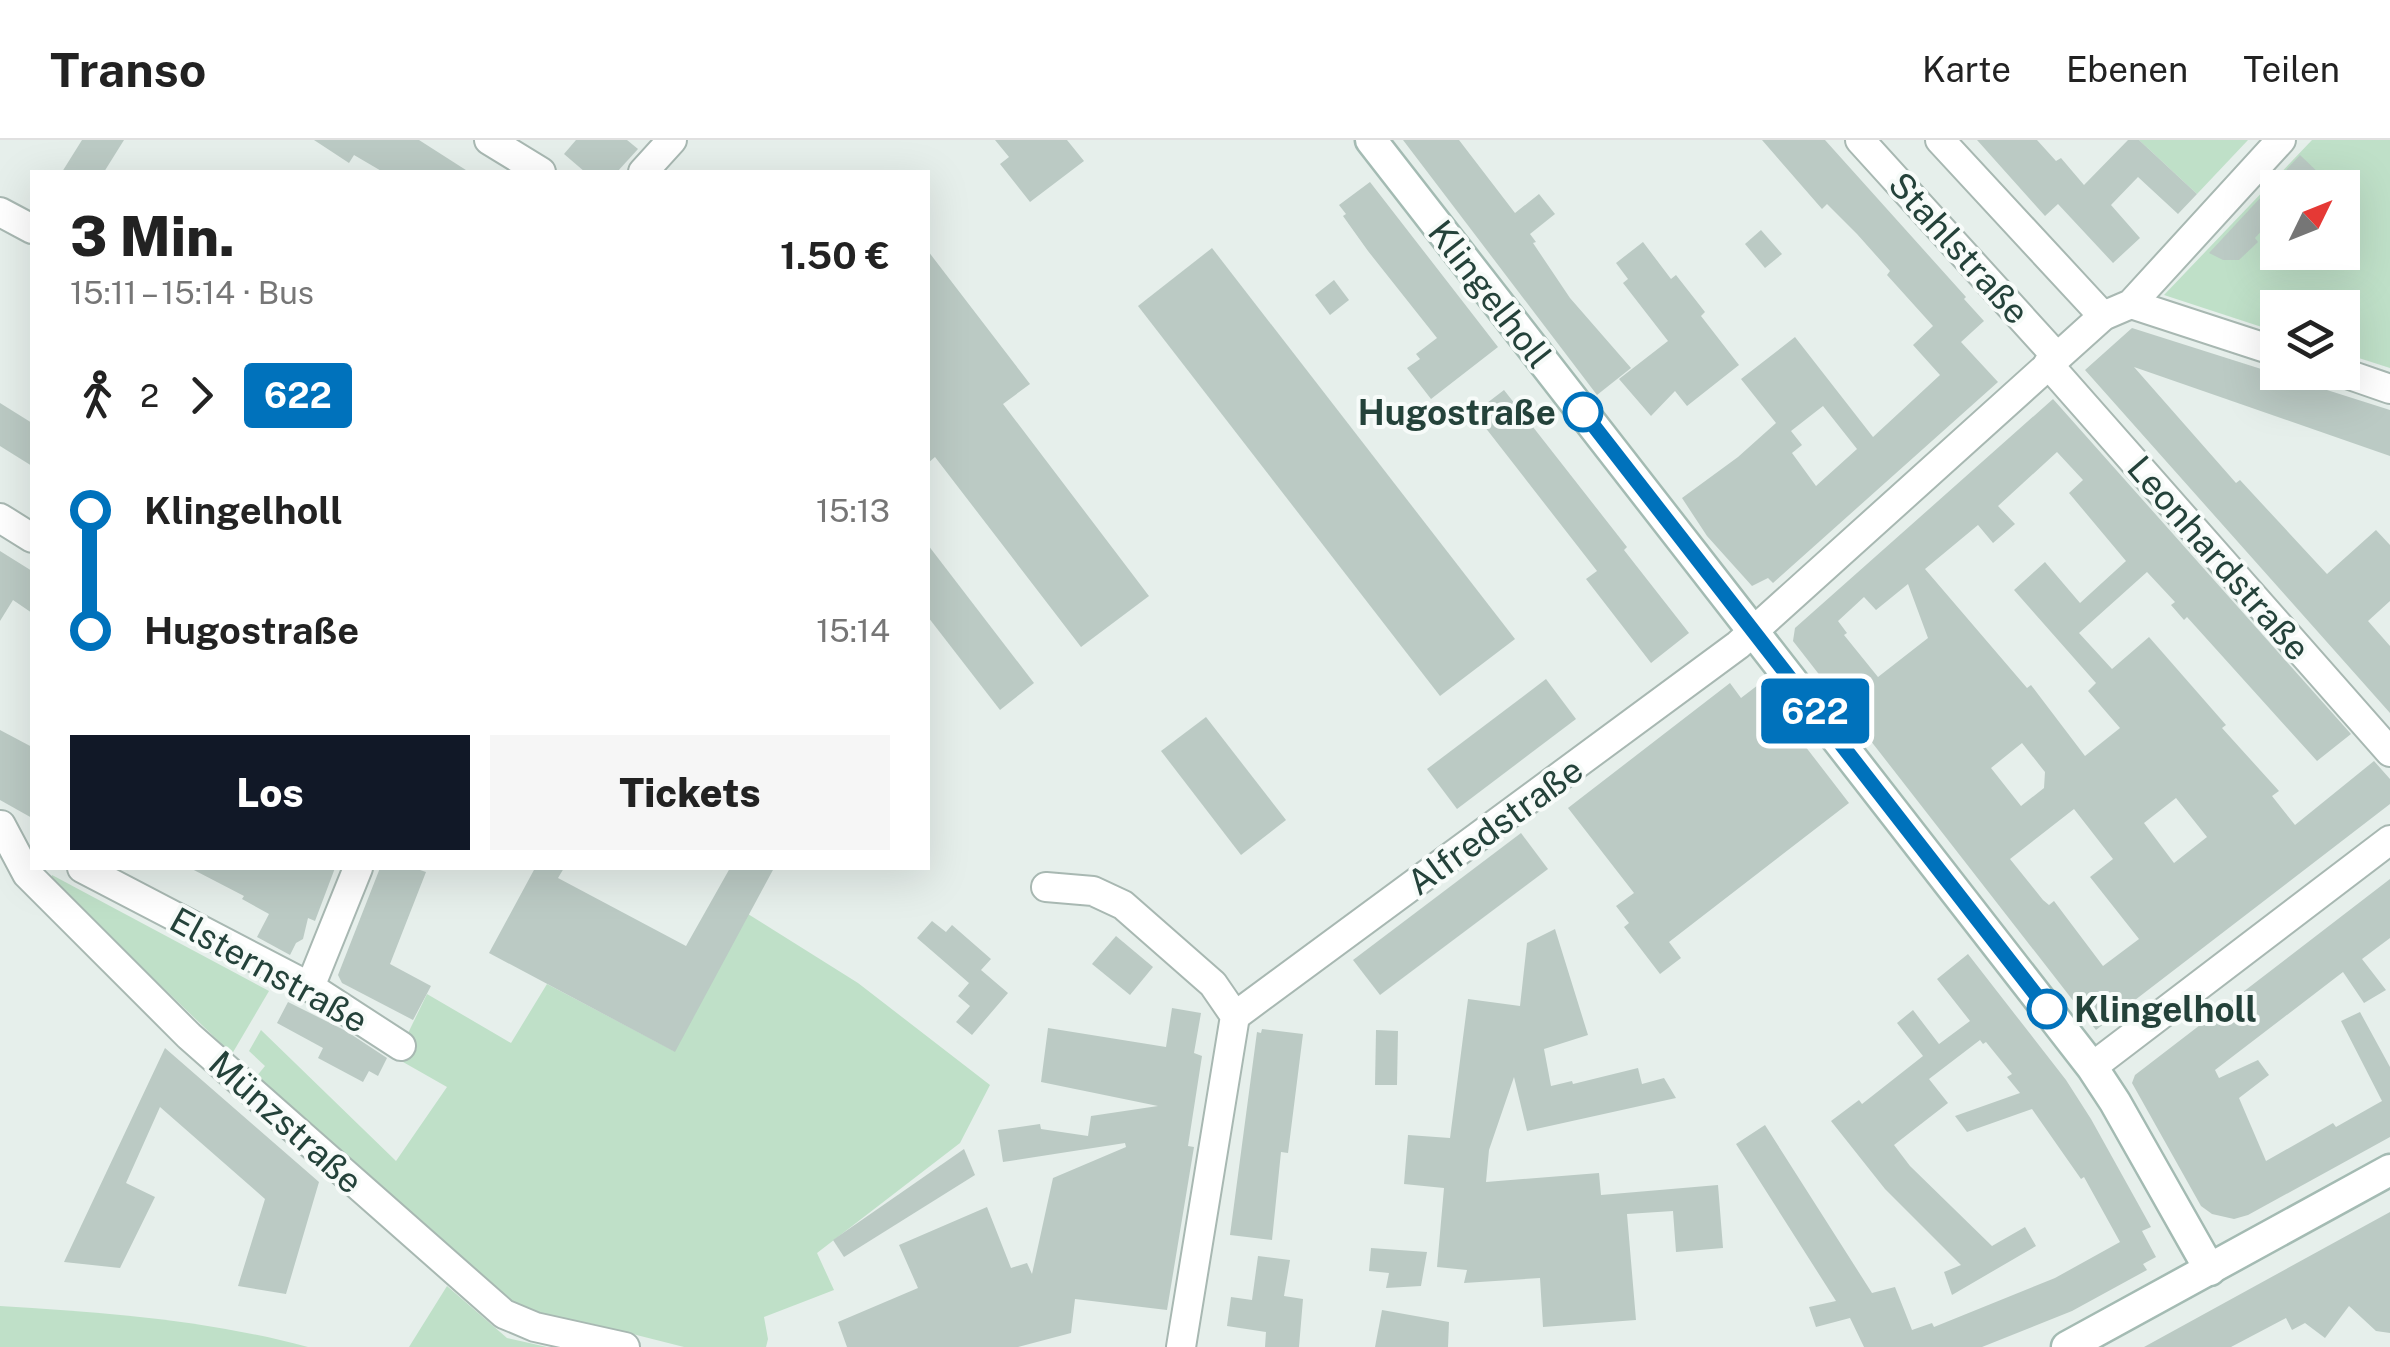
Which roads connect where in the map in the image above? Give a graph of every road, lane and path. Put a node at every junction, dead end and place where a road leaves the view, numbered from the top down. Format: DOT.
graph roads {
  1 [pos="489,140"];
  2 [pos="672,140"];
  3 [pos="1371,140"];
  4 [pos="1860,140"];
  5 [pos="1940,140"];
  6 [pos="2281,140"];
  7 [pos="537,170"];
  8 [pos="645,170"];
  9 [pos="0,212"];
  10 [pos="30,228"];
  11 [pos="2131,304"];
  12 [pos="2103,316"];
  13 [pos="2260,346"];
  14 [pos="2053,360"];
  15 [pos="2360,378"];
  16 [pos="2390,388"];
  17 [pos="0,518"];
  18 [pos="30,537"];
  19 [pos="1754,633"];
  20 [pos="2390,752"];
  21 [pos="0,825"];
  22 [pos="2390,840"];
  23 [pos="30,841"];
  24 [pos="86,870"];
  25 [pos="357,870"];
  26 [pos="1046,887"];
  27 [pos="310,987"];
  28 [pos="1235,1016"];
  29 [pos="402,1046"];
  30 [pos="2092,1068"];
  31 [pos="2390,1170"];
  32 [pos="2210,1270"];
  33 [pos="624,1347"];
  34 [pos="1181,1347"];
  35 [pos="2067,1347"];
  1 -- 7 [label="street"];
  2 -- 8 [label="street"];
  3 -- 19 [label="street, Klingelholl"];
  4 -- 14 [label="street, Stahlstraße"];
  5 -- 12 [label="street, Stahlstraße"];
  6 -- 11 [label="street"];
  9 -- 10 [label="street"];
  11 -- 12 [label="street"];
  11 -- 13 [label="street"];
  12 -- 14 [label="street"];
  14 -- 19 [label="street"];
  14 -- 20 [label="street, Leonhardstraße"];
  15 -- 16 [label="street"];
  17 -- 18 [label="street"];
  19 -- 28 [label="street, Alfredstraße"];
  19 -- 30 [label="street, Klingelholl"];
  21 -- 23 [label="street"];
  21 -- 33 [label="street, Münzstraße"];
  22 -- 30 [label="street"];
  24 -- 27 [label="street, Elsternstraße"];
  25 -- 27 [label="street"];
  26 -- 28 [label="street"];
  27 -- 29 [label="street, Elsternstraße"];
  28 -- 34 [label="street"];
  30 -- 32 [label="street, Klingelholl"];
  31 -- 32 [label="street"];
  32 -- 35 [label="street"];
}
